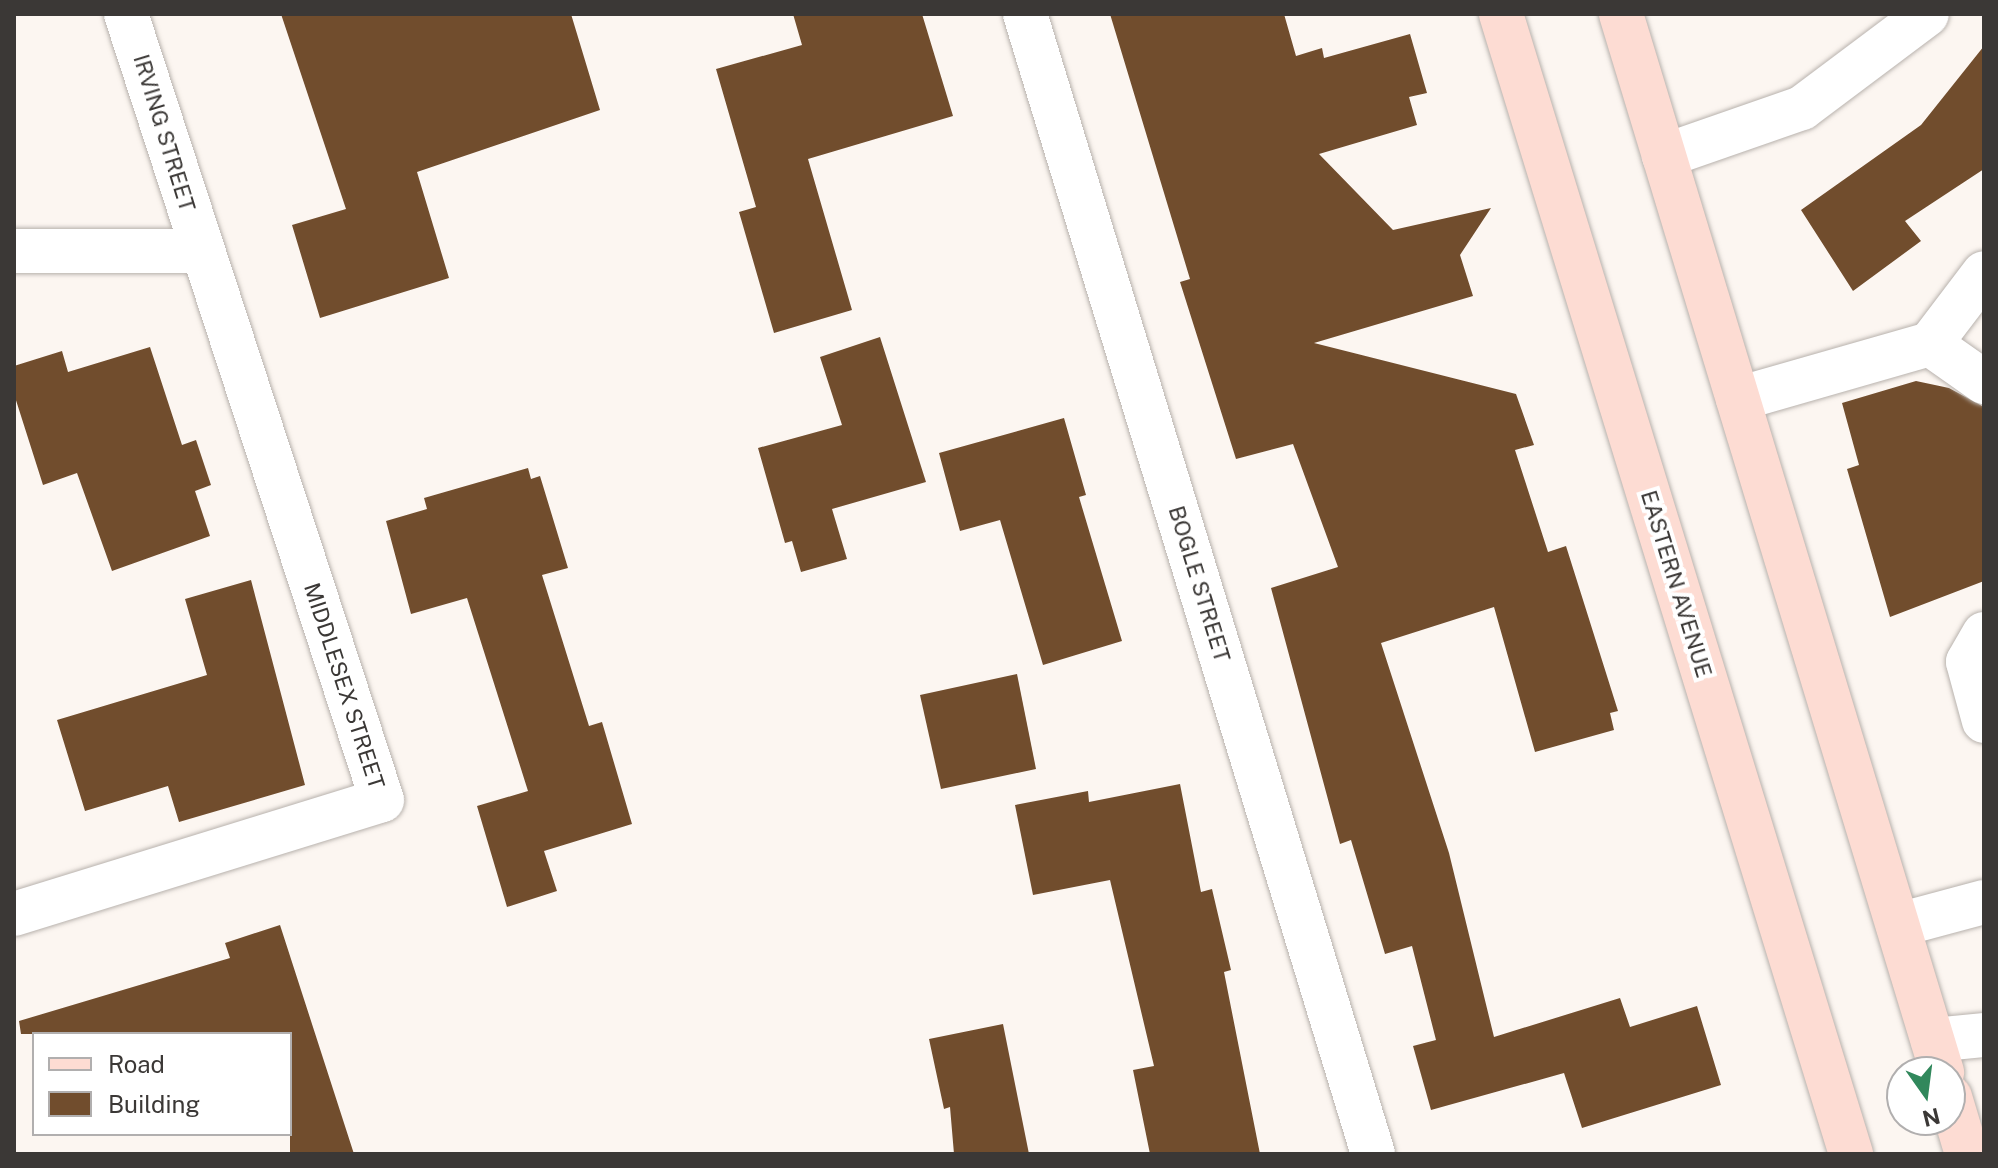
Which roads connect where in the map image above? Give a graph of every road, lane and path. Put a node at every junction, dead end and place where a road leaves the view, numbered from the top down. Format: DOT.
graph roads {
  1 [pos="126,14"];
  2 [pos="1025,14"];
  3 [pos="1501,14"];
  4 [pos="1621,14"];
  5 [pos="1927,14"];
  6 [pos="1664,156"];
  7 [pos="14,251"];
  8 [pos="201,251"];
  9 [pos="1984,273"];
  10 [pos="1930,344"];
  11 [pos="1984,382"];
  12 [pos="1738,399"];
  13 [pos="1984,634"];
  14 [pos="1984,721"];
  15 [pos="1984,902"];
  16 [pos="14,914"];
  17 [pos="1898,925"];
  18 [pos="1984,1035"];
  19 [pos="1937,1056"];
  20 [pos="1373,1154"];
  21 [pos="1851,1154"];
  1 -- 8 [label="street, IRVING STREET"];
  2 -- 20 [label="street, BOGLE STREET"];
  3 -- 21 [label="main road, EASTERN AVENUE"];
  4 -- 6 [label="main road"];
  5 -- 6 [label="street"];
  6 -- 12 [label="main road"];
  7 -- 8 [label="street"];
  8 -- 16 [label="street, MIDDLESEX STREET"];
  9 -- 10 [label="street"];
  10 -- 11 [label="street"];
  10 -- 12 [label="street"];
  12 -- 17 [label="main road"];
  13 -- 14 [label="street"];
  15 -- 17 [label="street"];
  17 -- 19 [label="main road"];
  18 -- 19 [label="street"];
}
